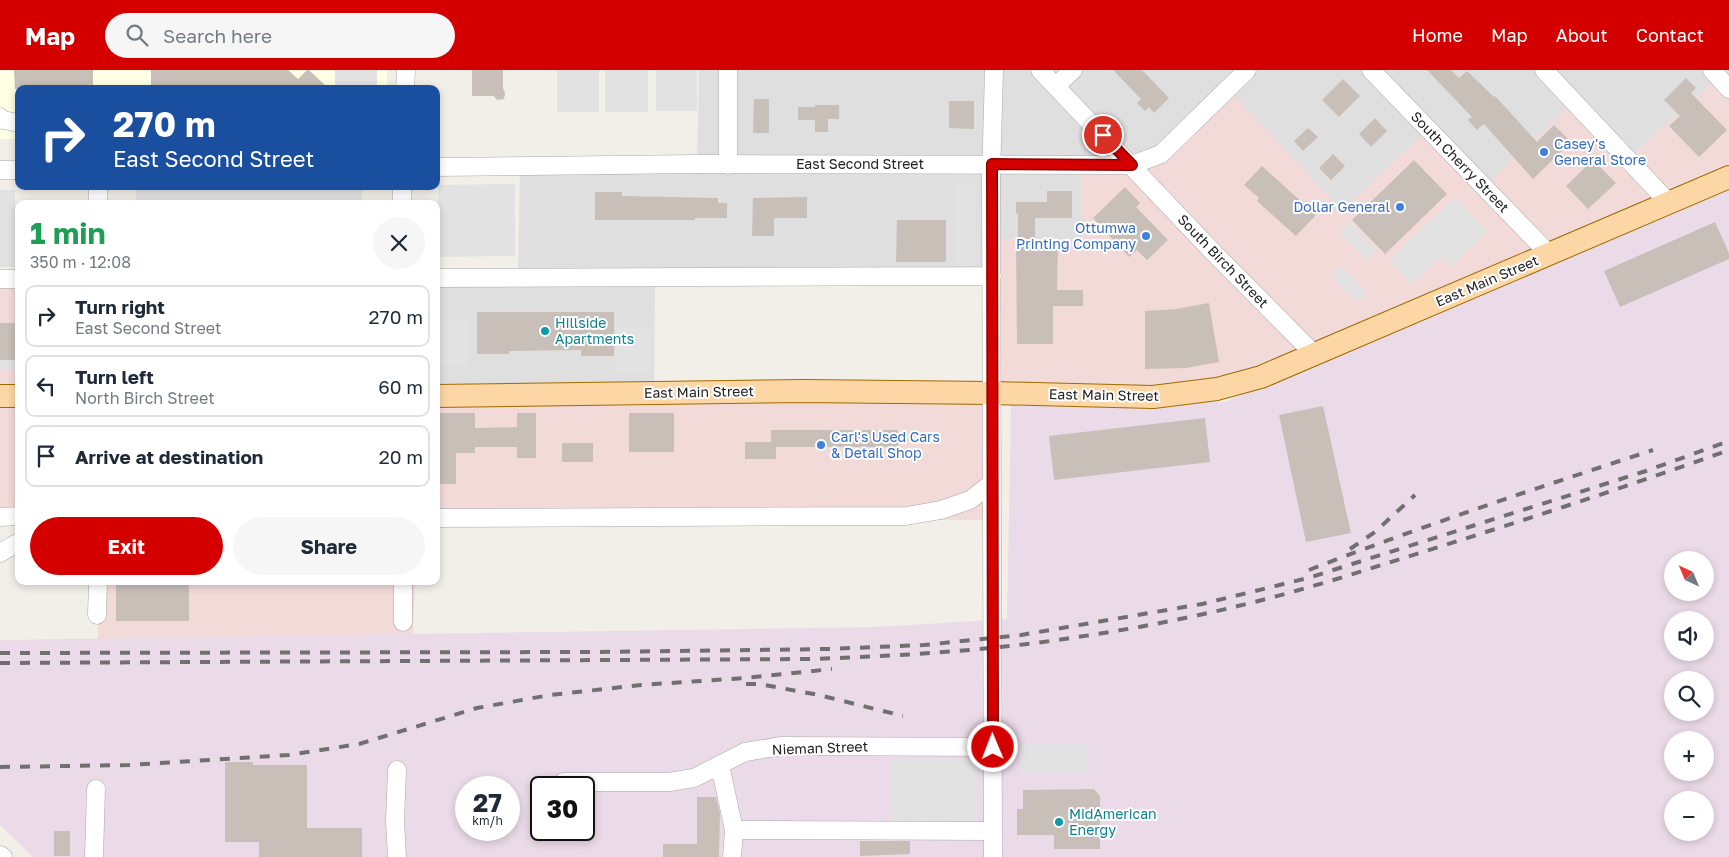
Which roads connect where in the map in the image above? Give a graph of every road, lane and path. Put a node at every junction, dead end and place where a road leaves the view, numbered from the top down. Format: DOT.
graph roads {
  1 [pos="406,70"];
  2 [pos="728,70"];
  3 [pos="994,70"];
  4 [pos="1040,70"];
  5 [pos="1073,70"];
  6 [pos="1247,70"];
  7 [pos="1371,70"];
  8 [pos="1544,70"];
  9 [pos="1712,70"];
  10 [pos="405,85"];
  11 [pos="1056,86"];
  12 [pos="1729,89"];
  13 [pos="0,117"];
  14 [pos="15,122"];
  15 [pos="728,164"];
  16 [pos="992,164"];
  17 [pos="1132,165"];
  18 [pos="440,167"];
  19 [pos="0,170"];
  20 [pos="15,170"];
  21 [pos="1729,177"];
  22 [pos="1669,203"];
  23 [pos="1549,254"];
  24 [pos="992,276"];
  25 [pos="440,278"];
  26 [pos="0,279"];
  27 [pos="15,279"];
  28 [pos="1315,355"];
  29 [pos="992,393"];
  30 [pos="0,396"];
  31 [pos="15,396"];
  32 [pos="440,396"];
  33 [pos="992,483"];
  34 [pos="15,516"];
  35 [pos="0,517"];
  36 [pos="440,518"];
  37 [pos="15,544"];
  38 [pos="0,553"];
  39 [pos="98,585"];
  40 [pos="403,585"];
  41 [pos="98,615"];
  42 [pos="403,622"];
  43 [pos="993,747"];
  44 [pos="720,765"];
  45 [pos="397,770"];
  46 [pos="595,782"];
  47 [pos="96,788"];
  48 [pos="734,830"];
  49 [pos="993,831"];
  50 [pos="94,857"];
  51 [pos="397,857"];
  52 [pos="732,857"];
  53 [pos="993,857"];
  1 -- 10 [label="street"];
  2 -- 15 [label="street"];
  3 -- 16 [label="street"];
  4 -- 11 [label="street, South Birch Street"];
  5 -- 11 [label="street"];
  6 -- 17 [label="street, East Second Street"];
  7 -- 23 [label="street, South Cherry Street"];
  8 -- 22 [label="street"];
  9 -- 12 [label="street"];
  11 -- 17 [label="street, South Birch Street"];
  13 -- 14 [label="street"];
  15 -- 16 [label="street, East Second Street"];
  15 -- 18 [label="street, East Second Street"];
  16 -- 17 [label="street, East Second Street"];
  16 -- 24 [label="street"];
  17 -- 28 [label="street, South Birch Street"];
  19 -- 20 [label="street"];
  21 -- 22 [label="main road, East Main Street"];
  22 -- 23 [label="main road, East Main Street"];
  23 -- 28 [label="main road, East Main Street"];
  24 -- 25 [label="street"];
  24 -- 29 [label="street"];
  26 -- 27 [label="street"];
  28 -- 29 [label="main road, East Main Street"];
  29 -- 32 [label="main road, East Main Street"];
  29 -- 33 [label="street"];
  30 -- 31 [label="main road"];
  33 -- 36 [label="street"];
  33 -- 43 [label="street"];
  34 -- 35 [label="street"];
  37 -- 38 [label="street"];
  39 -- 41 [label="street"];
  40 -- 42 [label="street"];
  43 -- 44 [label="street, Nieman Street"];
  43 -- 49 [label="street"];
  44 -- 46 [label="street, Nieman Street"];
  44 -- 48 [label="street"];
  45 -- 51 [label="street"];
  47 -- 50 [label="street"];
  48 -- 49 [label="street"];
  48 -- 52 [label="street"];
  49 -- 53 [label="street"];
}
